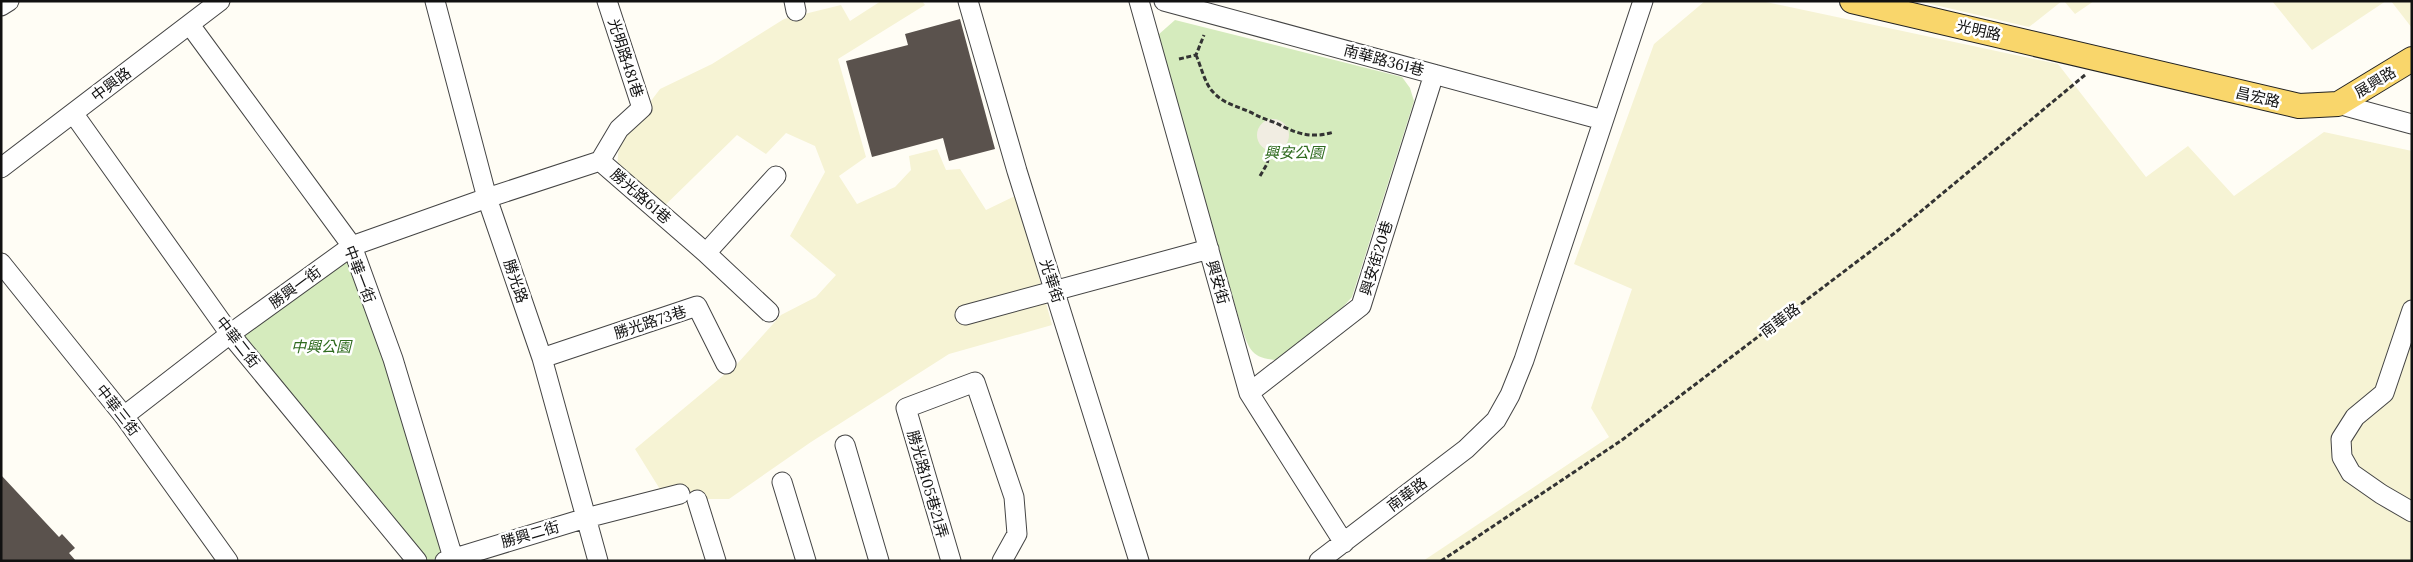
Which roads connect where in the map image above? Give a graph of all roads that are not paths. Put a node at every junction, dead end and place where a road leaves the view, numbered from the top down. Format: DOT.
graph roads {
  1 [pos="9,1"];
  2 [pos="220,1"];
  3 [pos="435,1"];
  4 [pos="607,1"];
  5 [pos="968,1"];
  6 [pos="1139,1"];
  7 [pos="1164,1"];
  8 [pos="1643,1"];
  9 [pos="1852,1"];
  10 [pos="1,6"];
  11 [pos="190,25"];
  12 [pos="2105,59"];
  13 [pos="2412,59"];
  14 [pos="1434,74"];
  15 [pos="2338,104"];
  16 [pos="73,113"];
  17 [pos="1603,120"];
  18 [pos="2412,124"];
  19 [pos="600,161"];
  20 [pos="1,168"];
  21 [pos="776,176"];
  22 [pos="487,198"];
  23 [pos="352,246"];
  24 [pos="1209,249"];
  25 [pos="706,253"];
  26 [pos="1,263"];
  27 [pos="1055,291"];
  28 [pos="2412,310"];
  29 [pos="769,312"];
  30 [pos="965,315"];
  31 [pos="230,334"];
  32 [pos="542,358"];
  33 [pos="726,364"];
  34 [pos="1249,393"];
  35 [pos="124,416"];
  36 [pos="845,445"];
  37 [pos="782,482"];
  38 [pos="2412,512"];
  39 [pos="586,518"];
  40 [pos="1344,543"];
  41 [pos="451,560"];
  42 [pos="228,561"];
  43 [pos="417,561"];
  44 [pos="598,561"];
  45 [pos="716,561"];
  46 [pos="806,561"];
  47 [pos="879,561"];
  48 [pos="951,561"];
  49 [pos="1002,561"];
  50 [pos="1139,561"];
  51 [pos="1319,561"];
  1 -- 10 [label="street"];
  2 -- 11 [label="street, 中興路"];
  3 -- 22 [label="street, 勝光路"];
  4 -- 19 [label="street, 光明路481巷"];
  5 -- 27 [label="street, 光華街"];
  6 -- 24 [label="street, 興安街"];
  7 -- 14 [label="street, 南華路361巷"];
  8 -- 17 [label="street, 南華路"];
  9 -- 12 [label="main road, 光明路"];
  11 -- 16 [label="street, 中興路"];
  11 -- 23 [label="street, 中華一街"];
  12 -- 15 [label="main road, 昌宏路"];
  13 -- 15 [label="main road, 展興路"];
  14 -- 17 [label="street, 南華路361巷"];
  14 -- 34 [label="street, 興安街20巷"];
  15 -- 18 [label="street, 昌宏路"];
  16 -- 20 [label="street, 中興路"];
  16 -- 31 [label="street, 中華二街"];
  17 -- 40 [label="street, 南華路"];
  19 -- 22 [label="street, 勝光路61巷"];
  19 -- 25 [label="street, 勝光路61巷"];
  21 -- 25 [label="street"];
  22 -- 23 [label="street, 勝興一街"];
  22 -- 32 [label="street, 勝光路"];
  23 -- 31 [label="street, 勝興一街"];
  23 -- 41 [label="street, 中華一街"];
  24 -- 27 [label="street"];
  24 -- 34 [label="street, 興安街"];
  25 -- 29 [label="street, 勝光路61巷"];
  26 -- 35 [label="street, 中華三街"];
  27 -- 30 [label="street"];
  27 -- 50 [label="street, 光華街"];
  28 -- 38 [label="street"];
  31 -- 35 [label="street, 勝興一街"];
  31 -- 43 [label="street, 中華二街"];
  32 -- 33 [label="street, 勝光路73巷"];
  32 -- 39 [label="street, 勝光路"];
  34 -- 40 [label="street, 興安街"];
  35 -- 42 [label="street, 中華三街"];
  36 -- 47 [label="street"];
  37 -- 46 [label="street"];
  39 -- 41 [label="street, 勝興二街"];
  39 -- 44 [label="street, 勝光路"];
  39 -- 45 [label="street, 勝興二街"];
  40 -- 51 [label="street, 南華路"];
  48 -- 49 [label="street, 勝光路105巷21弄"];
}
